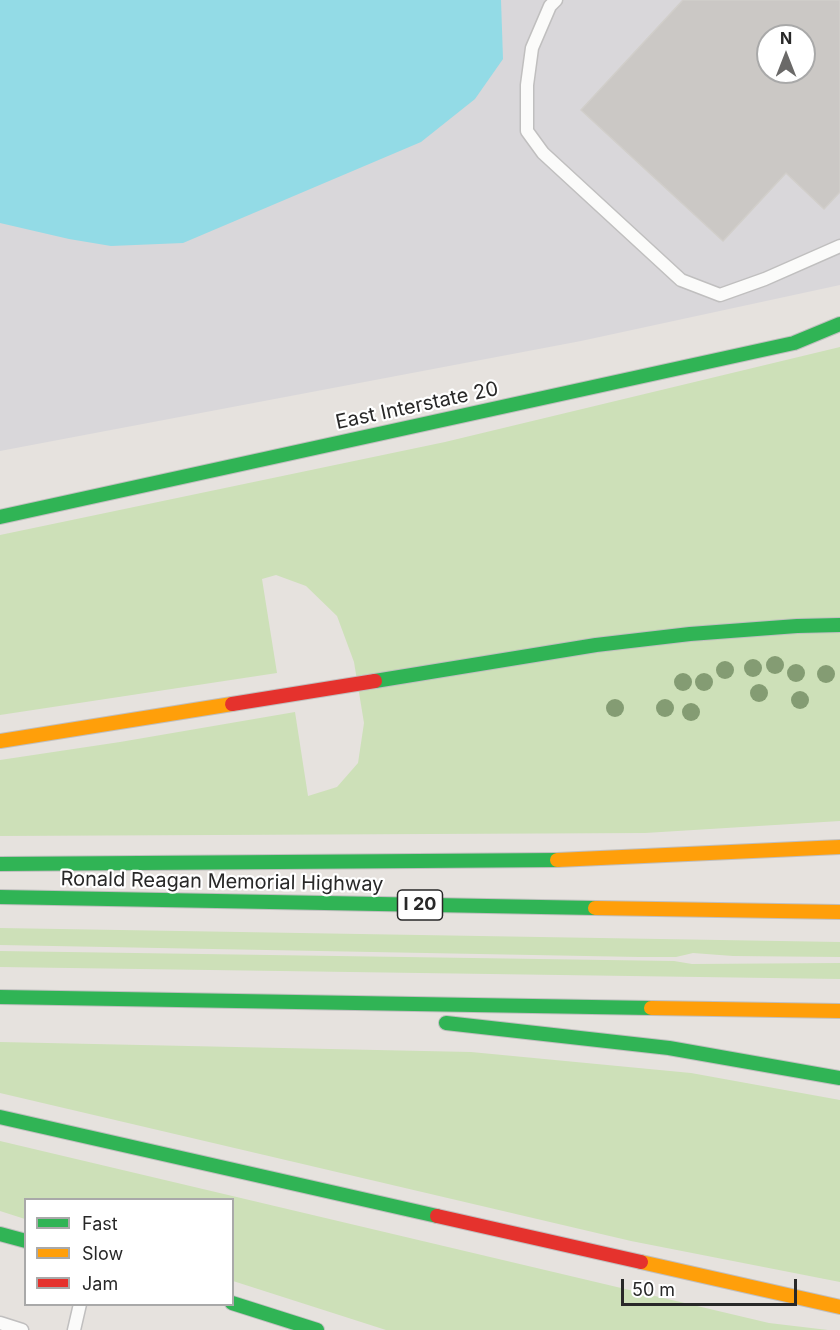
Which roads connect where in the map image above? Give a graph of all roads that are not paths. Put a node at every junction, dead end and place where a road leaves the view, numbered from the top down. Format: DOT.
graph roads {
  1 [pos="556,0"];
  2 [pos="840,246"];
  3 [pos="840,324"];
  4 [pos="0,517"];
  5 [pos="840,625"];
  6 [pos="0,741"];
  7 [pos="840,847"];
  8 [pos="0,864"];
  9 [pos="0,897"];
  10 [pos="840,912"];
  11 [pos="0,997"];
  12 [pos="250,1002"];
  13 [pos="840,1011"];
  14 [pos="390,1017"];
  15 [pos="436,1022"];
  16 [pos="840,1078"];
  17 [pos="0,1117"];
  18 [pos="0,1234"];
  19 [pos="24,1240"];
  20 [pos="234,1304"];
  21 [pos="80,1306"];
  22 [pos="840,1307"];
  23 [pos="0,1323"];
  24 [pos="22,1330"];
  25 [pos="74,1330"];
  26 [pos="317,1330"];
  1 -- 2 [label="lane"];
  3 -- 4 [label="main road, East Interstate 20"];
  5 -- 6 [label="main road"];
  7 -- 8 [label="main road"];
  9 -- 10 [label="main road, Ronald Reagan Memorial Highway / I 20"];
  11 -- 12 [label="main road"];
  12 -- 13 [label="main road"];
  12 -- 14 [label="main road"];
  15 -- 16 [label="main road"];
  17 -- 22 [label="main road"];
  18 -- 19 [label="main road"];
  20 -- 26 [label="main road"];
  21 -- 25 [label="lane"];
  23 -- 24 [label="lane"];
}
